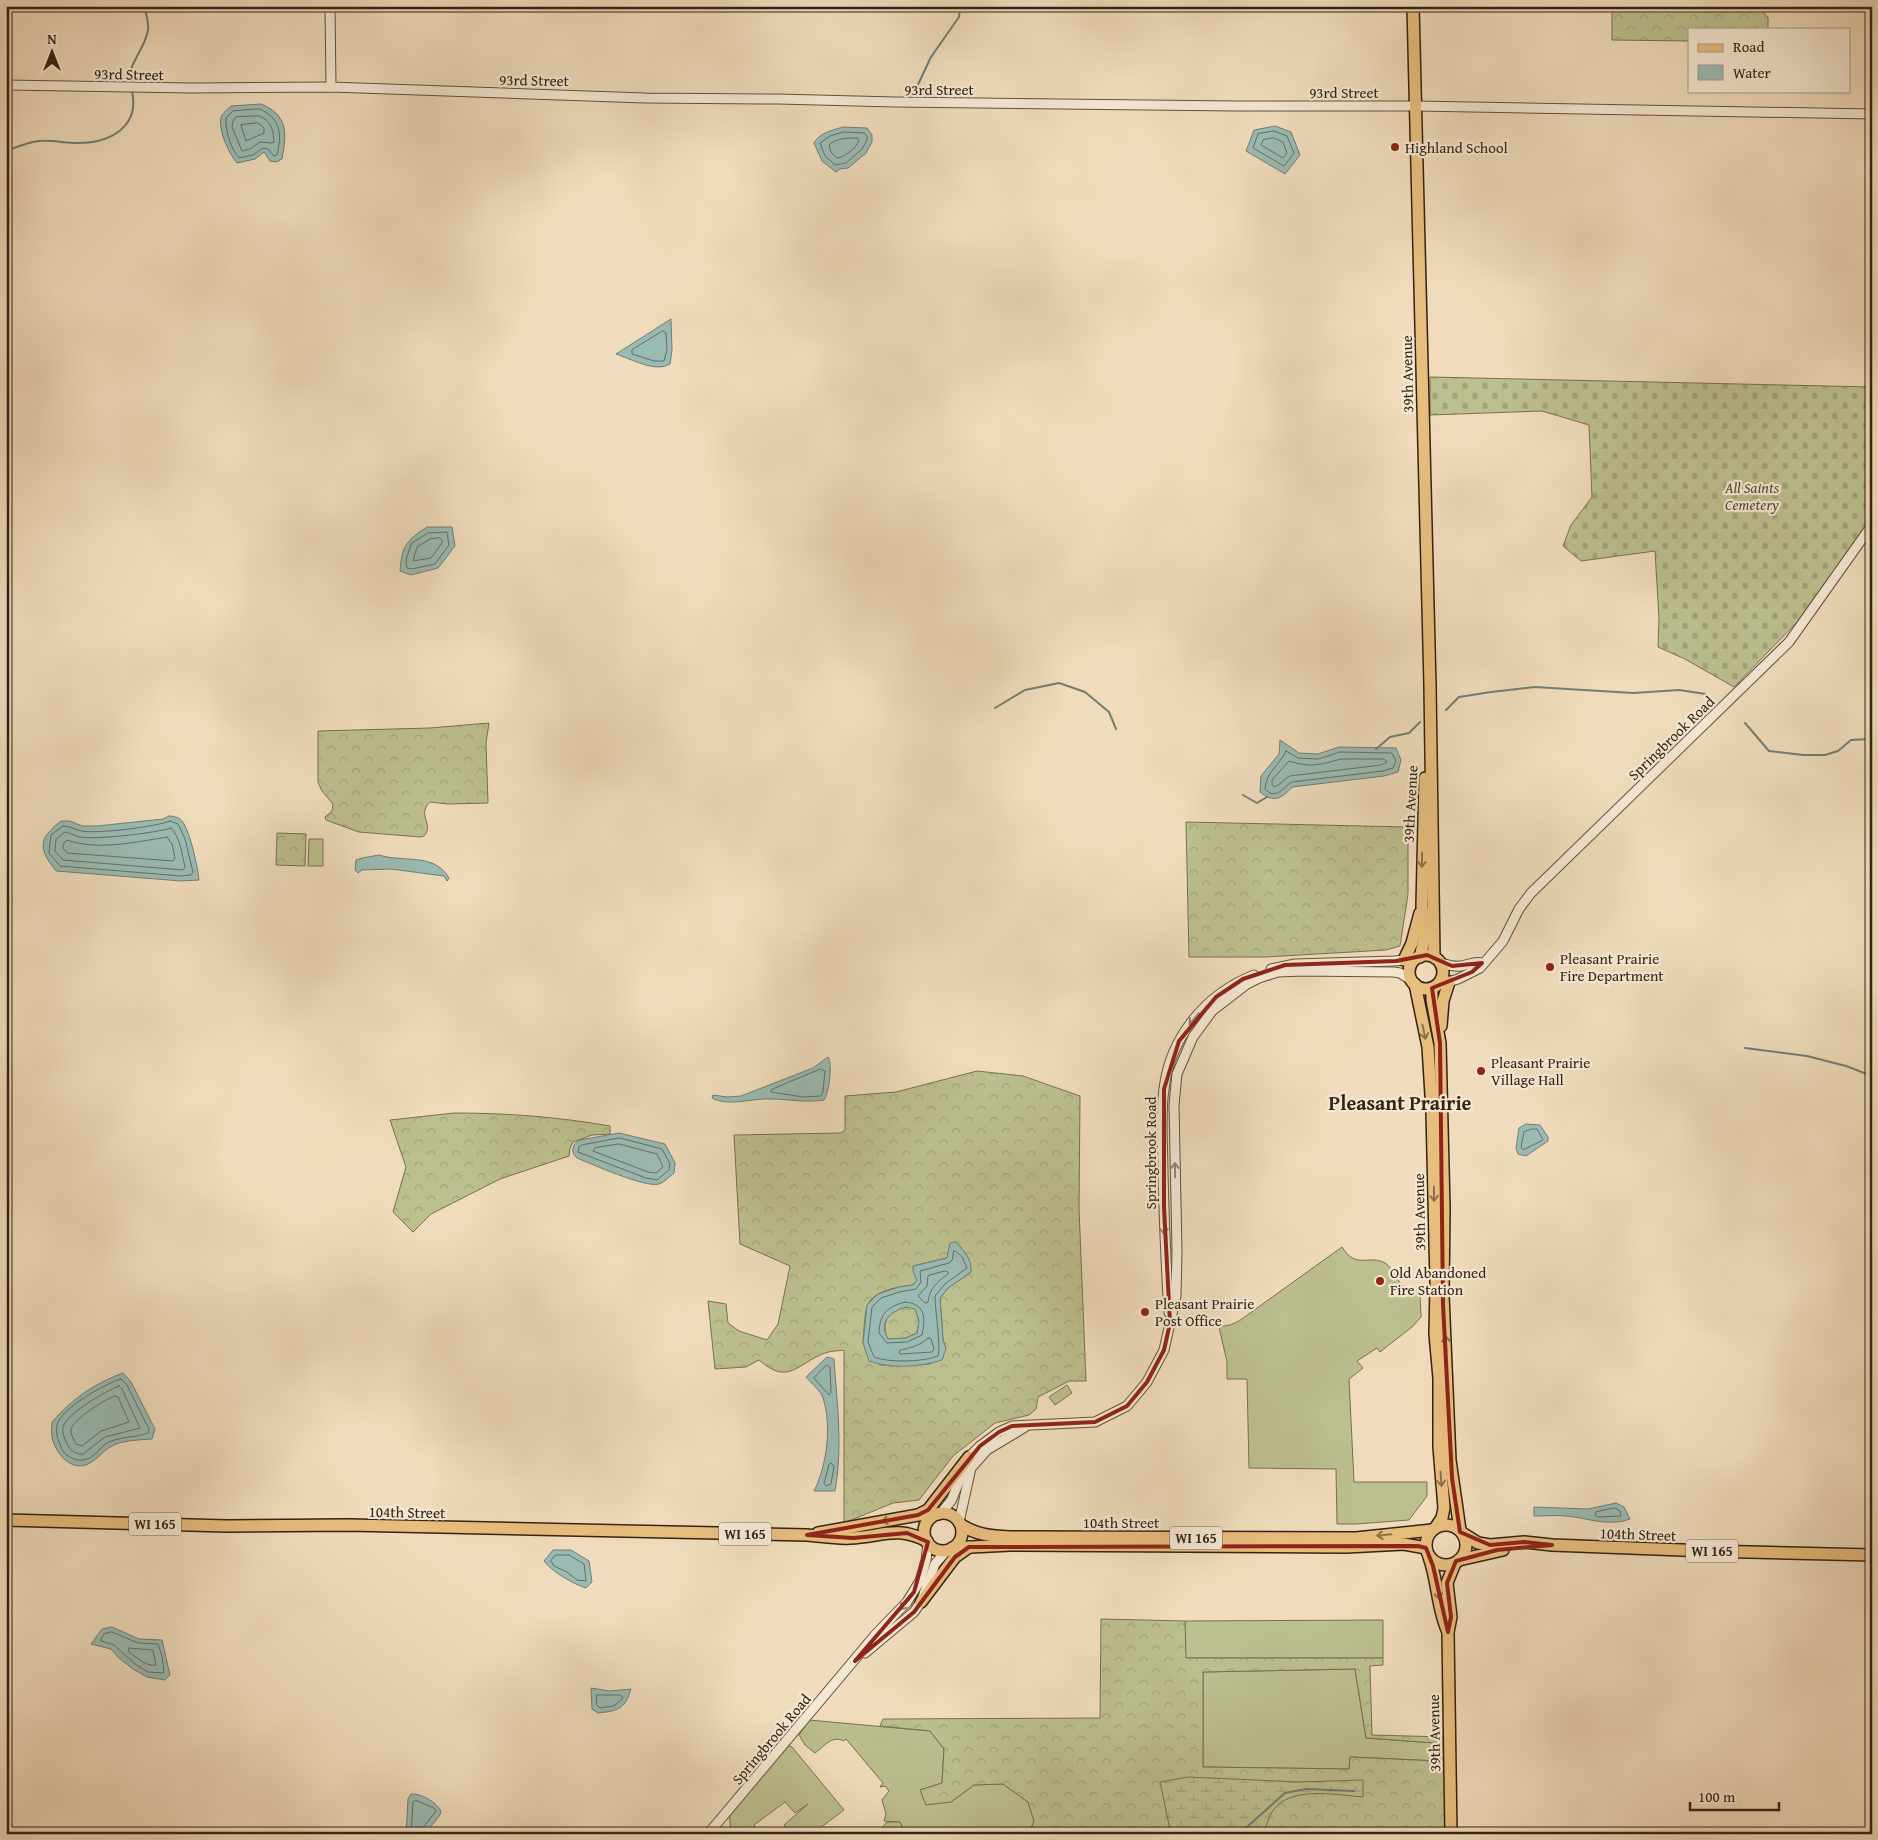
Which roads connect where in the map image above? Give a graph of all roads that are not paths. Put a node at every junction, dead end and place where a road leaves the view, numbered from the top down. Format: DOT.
graph roads {
  1 [pos="330,6"];
  2 [pos="1413,6"];
  3 [pos="6,85"];
  4 [pos="331,87"];
  5 [pos="1416,106"];
  6 [pos="1872,114"];
  7 [pos="1872,525"];
  8 [pos="1431,742"];
  9 [pos="1422,906"];
  10 [pos="1413,958"];
  11 [pos="1437,960"];
  12 [pos="1482,963"];
  13 [pos="1413,982"];
  14 [pos="1449,982"];
  15 [pos="1434,987"];
  16 [pos="1440,1043"];
  17 [pos="1170,1324"];
  18 [pos="1029,1424"];
  19 [pos="1444,1447"];
  20 [pos="969,1457"];
  21 [pos="940,1513"];
  22 [pos="918,1515"];
  23 [pos="6,1520"];
  24 [pos="960,1524"];
  25 [pos="1434,1529"];
  26 [pos="1461,1532"];
  27 [pos="807,1535"];
  28 [pos="927,1542"];
  29 [pos="1552,1545"];
  30 [pos="969,1547"];
  31 [pos="950,1549"];
  32 [pos="1427,1550"];
  33 [pos="1872,1555"];
  34 [pos="1457,1561"];
  35 [pos="921,1602"];
  36 [pos="1448,1632"];
  37 [pos="855,1661"];
  38 [pos="708,1834"];
  39 [pos="1451,1834"];
  1 -- 4 [label="street"];
  2 -- 5 [label="main road, 39th Avenue"];
  3 -- 4 [label="street, 93rd Street"];
  4 -- 5 [label="street, 93rd Street"];
  5 -- 6 [label="street, 93rd Street"];
  5 -- 8 [label="main road, 39th Avenue"];
  7 -- 12 [label="street, Springbrook Road"];
  8 -- 9 [label="main road, 39th Avenue, one-way"];
  8 -- 11 [label="main road, 39th Avenue"];
  9 -- 10 [label="main road"];
  9 -- 10 [label="main road, 39th Avenue"];
  10 -- 11 [label="main road"];
  10 -- 13 [label="main road"];
  10 -- 17 [label="street, Springbrook Road, one-way"];
  11 -- 12 [label="street"];
  11 -- 15 [label="main road"];
  12 -- 14 [label="street, Springbrook Road"];
  13 -- 15 [label="main road"];
  17 -- 13 [label="street, Springbrook Road, one-way"];
  13 -- 19 [label="main road, 39th Avenue, one-way"];
  14 -- 15 [label="street, Springbrook Road"];
  14 -- 16 [label="main road"];
  15 -- 16 [label="main road, 39th Avenue"];
  19 -- 16 [label="main road, 39th Avenue, one-way"];
  17 -- 18 [label="street, Springbrook Road"];
  18 -- 20 [label="street, Springbrook Road"];
  18 -- 24 [label="street"];
  19 -- 25 [label="main road, 39th Avenue, one-way"];
  19 -- 26 [label="main road, 39th Avenue"];
  20 -- 21 [label="street, Springbrook Road"];
  20 -- 22 [label="main road"];
  21 -- 22 [label="main road, 104th Street / WI 165"];
  21 -- 24 [label="main road, WI 165"];
  21 -- 28 [label="main road"];
  22 -- 27 [label="main road, 104th Street / WI 165, one-way"];
  23 -- 27 [label="main road, 104th Street / WI 165"];
  25 -- 24 [label="main road, 104th Street / WI 165, one-way"];
  24 -- 31 [label="main road"];
  25 -- 26 [label="main road, WI 165"];
  25 -- 32 [label="main road"];
  26 -- 29 [label="main road, 104th Street / WI 165"];
  26 -- 34 [label="main road"];
  27 -- 28 [label="main road, 104th Street / WI 165"];
  28 -- 31 [label="main road, WI 165"];
  28 -- 37 [label="street, Springbrook Road, one-way"];
  29 -- 33 [label="main road, 104th Street / WI 165"];
  29 -- 34 [label="main road, 104th Street / WI 165"];
  30 -- 31 [label="main road, 104th Street / WI 165"];
  30 -- 32 [label="main road, 104th Street / WI 165"];
  30 -- 35 [label="main road"];
  31 -- 35 [label="street, Springbrook Road"];
  32 -- 34 [label="main road, WI 165"];
  32 -- 36 [label="main road, 39th Avenue, one-way"];
  34 -- 36 [label="main road, 39th Avenue"];
  35 -- 37 [label="street, Springbrook Road"];
  36 -- 39 [label="main road, 39th Avenue"];
  37 -- 38 [label="street, Springbrook Road"];
}
